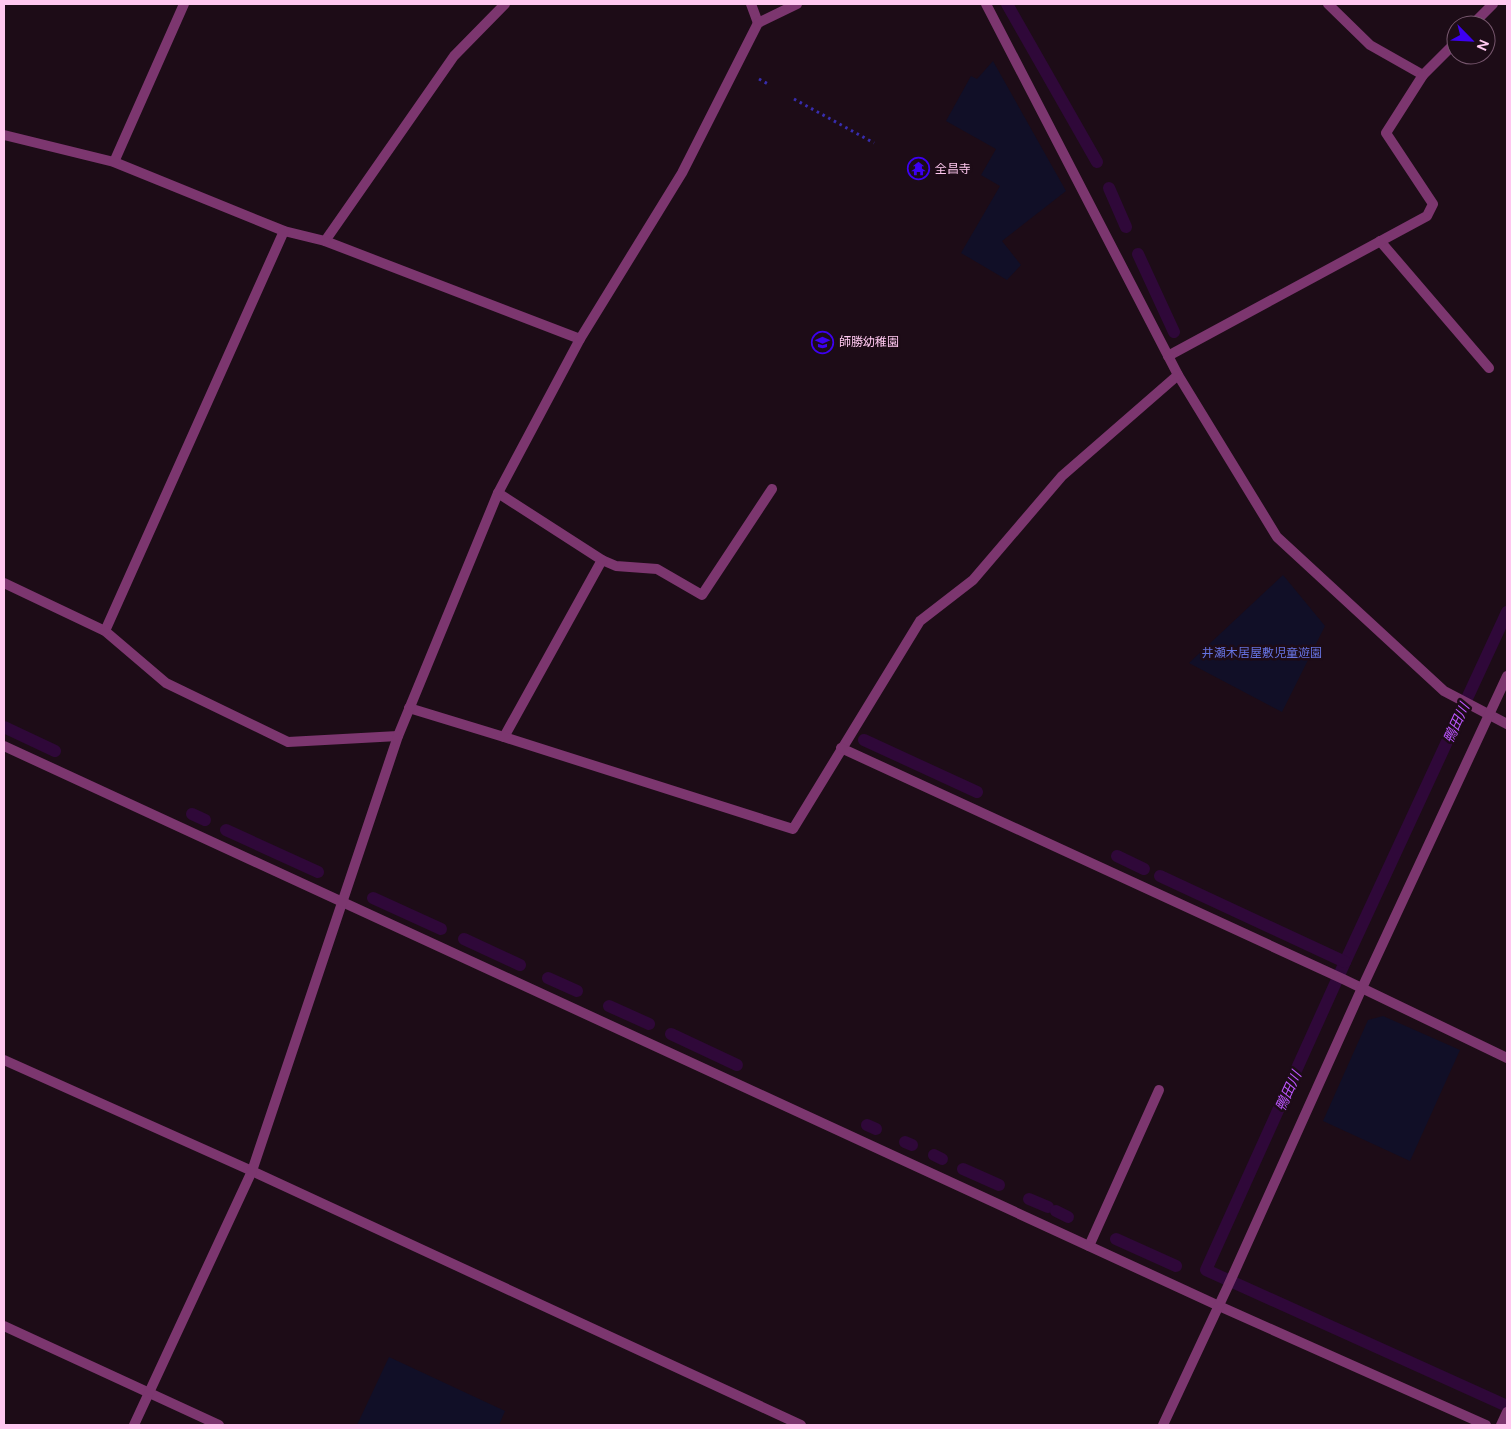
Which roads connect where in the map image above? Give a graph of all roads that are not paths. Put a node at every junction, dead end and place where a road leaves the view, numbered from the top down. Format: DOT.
graph roads {
  1 [pos="184,4"];
  2 [pos="505,4"];
  3 [pos="751,4"];
  4 [pos="797,4"];
  5 [pos="986,4"];
  6 [pos="1328,4"];
  7 [pos="1493,4"];
  8 [pos="1482,15"];
  9 [pos="758,23"];
  10 [pos="1446,52"];
  11 [pos="1423,75"];
  12 [pos="4,135"];
  13 [pos="114,162"];
  14 [pos="284,231"];
  15 [pos="325,241"];
  16 [pos="1380,241"];
  17 [pos="580,339"];
  18 [pos="1168,356"];
  19 [pos="1489,368"];
  20 [pos="1178,376"];
  21 [pos="772,489"];
  22 [pos="498,493"];
  23 [pos="602,560"];
  24 [pos="4,583"];
  25 [pos="105,632"];
  26 [pos="1507,676"];
  27 [pos="409,708"];
  28 [pos="1489,716"];
  29 [pos="1507,724"];
  30 [pos="398,736"];
  31 [pos="504,736"];
  32 [pos="4,746"];
  33 [pos="841,748"];
  34 [pos="343,903"];
  35 [pos="1362,988"];
  36 [pos="1507,1058"];
  37 [pos="4,1060"];
  38 [pos="1159,1090"];
  39 [pos="252,1171"];
  40 [pos="1089,1246"];
  41 [pos="1219,1306"];
  42 [pos="4,1326"];
  43 [pos="149,1393"];
  44 [pos="1507,1413"];
  45 [pos="134,1425"];
  46 [pos="219,1425"];
  47 [pos="801,1425"];
  48 [pos="1163,1425"];
  49 [pos="1486,1425"];
  50 [pos="1501,1425"];
  1 -- 13 [label="street"];
  2 -- 15 [label="street"];
  3 -- 9 [label="street"];
  4 -- 9 [label="street"];
  5 -- 18 [label="street"];
  6 -- 11 [label="street"];
  7 -- 8 [label="street"];
  9 -- 17 [label="street"];
  10 -- 11 [label="street"];
  11 -- 16 [label="street"];
  12 -- 13 [label="street"];
  13 -- 14 [label="street"];
  14 -- 15 [label="street"];
  14 -- 25 [label="street"];
  15 -- 17 [label="street"];
  16 -- 18 [label="street"];
  16 -- 19 [label="street"];
  17 -- 22 [label="street"];
  18 -- 20 [label="street"];
  20 -- 28 [label="street"];
  20 -- 33 [label="street"];
  21 -- 23 [label="street"];
  22 -- 23 [label="street"];
  22 -- 27 [label="street"];
  23 -- 31 [label="street"];
  24 -- 25 [label="street"];
  25 -- 30 [label="street"];
  26 -- 28 [label="street"];
  27 -- 30 [label="street"];
  27 -- 31 [label="street"];
  28 -- 29 [label="street"];
  28 -- 35 [label="street"];
  30 -- 34 [label="street"];
  31 -- 33 [label="street"];
  32 -- 34 [label="street"];
  33 -- 35 [label="street"];
  34 -- 39 [label="street"];
  34 -- 40 [label="street"];
  35 -- 36 [label="street"];
  35 -- 41 [label="street"];
  37 -- 39 [label="street"];
  38 -- 40 [label="street"];
  39 -- 43 [label="street"];
  39 -- 47 [label="street"];
  40 -- 41 [label="street"];
  41 -- 48 [label="street"];
  41 -- 49 [label="street"];
  42 -- 43 [label="street"];
  43 -- 45 [label="street"];
  43 -- 46 [label="street"];
  44 -- 50 [label="street"];
}
